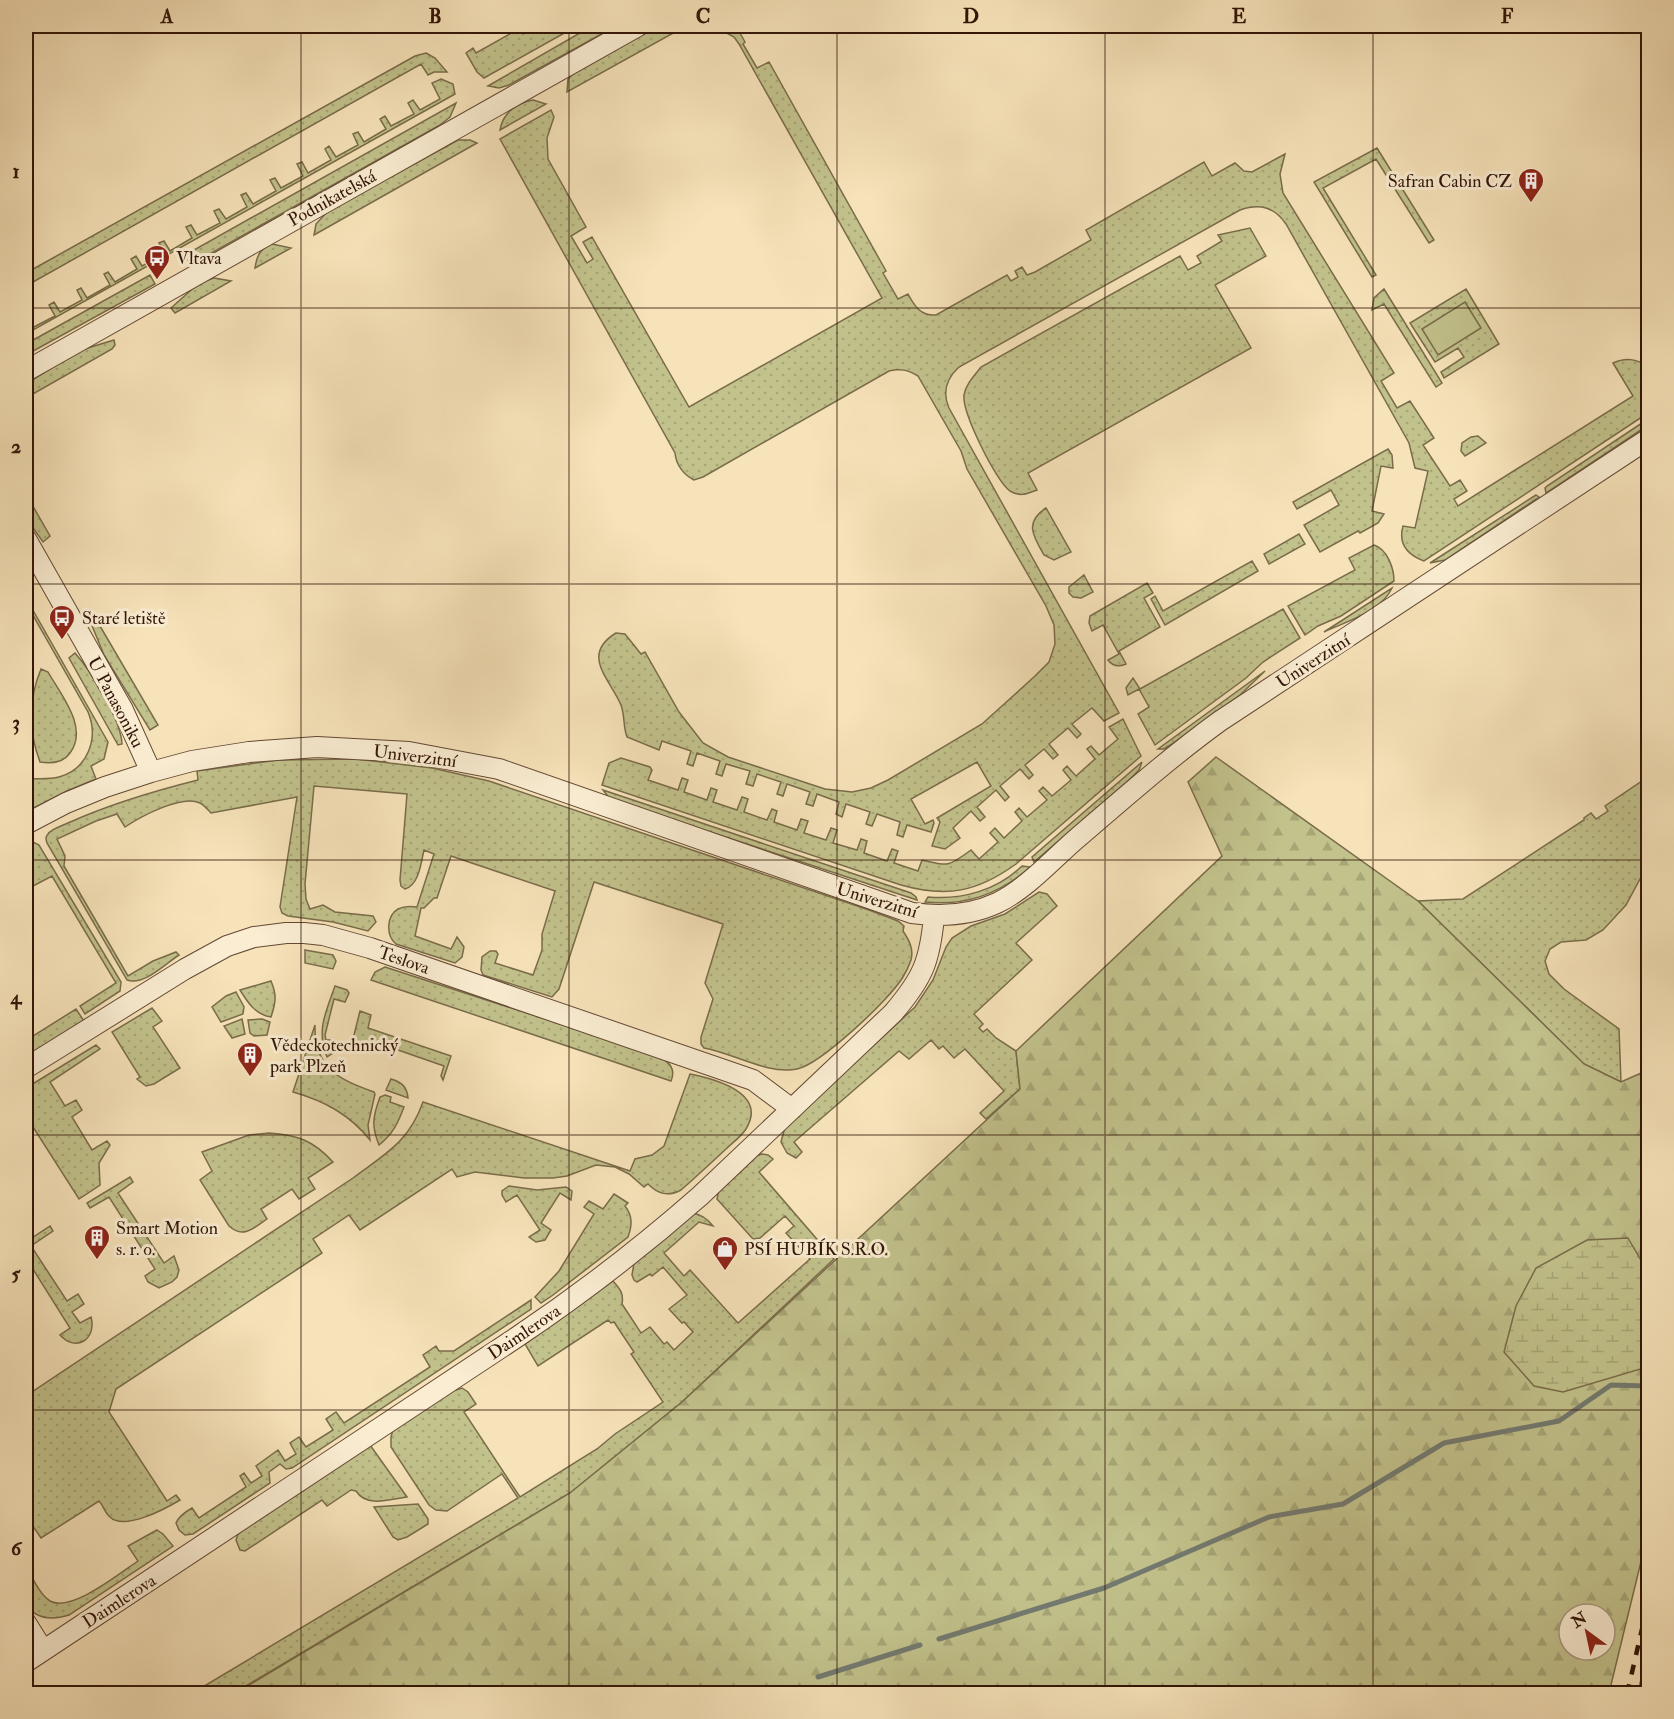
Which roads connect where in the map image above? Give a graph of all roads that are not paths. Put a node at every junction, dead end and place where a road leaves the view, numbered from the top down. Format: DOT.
graph roads {
  1 [pos="638,26"];
  2 [pos="26,370"];
  3 [pos="1648,439"];
  4 [pos="26,539"];
  5 [pos="151,772"];
  6 [pos="26,824"];
  7 [pos="934,916"];
  8 [pos="26,1068"];
  9 [pos="792,1109"];
  10 [pos="26,1623"];
  11 [pos="43,1650"];
  12 [pos="26,1662"];
  1 -- 2 [label="street, Podnikatelská"];
  3 -- 7 [label="street, Univerzitní"];
  4 -- 5 [label="street, U Panasoniku"];
  5 -- 6 [label="street, Univerzitní"];
  5 -- 7 [label="street, Univerzitní"];
  7 -- 9 [label="street, Daimlerova"];
  8 -- 9 [label="street, Teslova"];
  9 -- 11 [label="street, Daimlerova"];
  10 -- 11 [label="street"];
  11 -- 12 [label="street, Daimlerova"];
}
